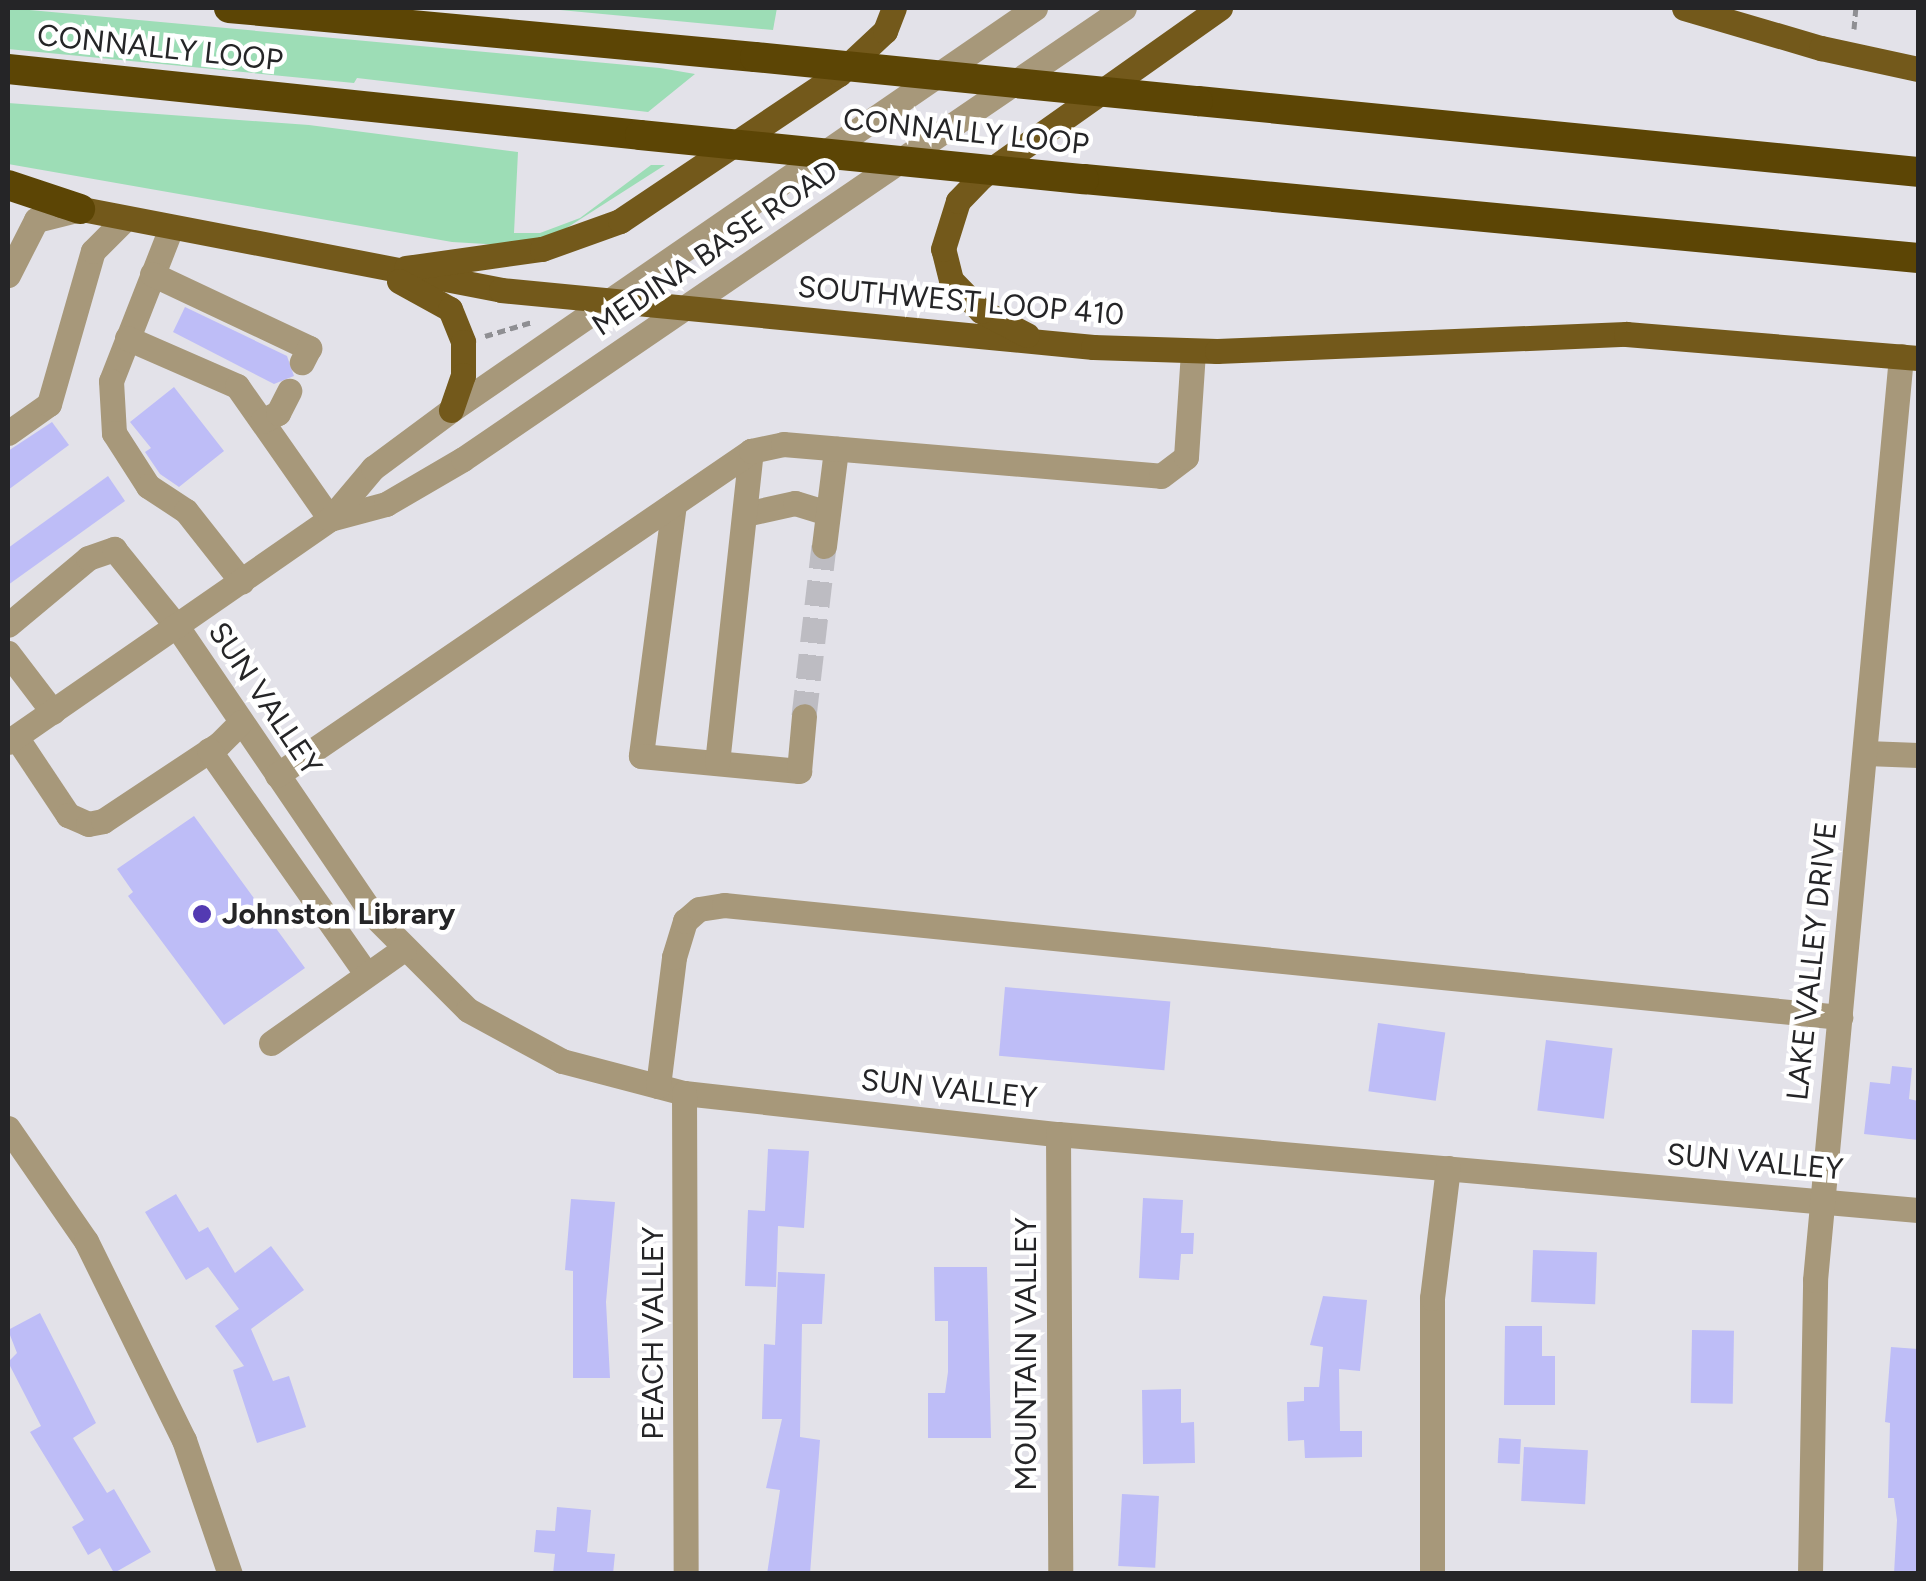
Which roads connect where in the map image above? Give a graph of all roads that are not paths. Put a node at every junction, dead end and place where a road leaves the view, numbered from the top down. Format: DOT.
graph roads {
  1 [pos="229,8"];
  2 [pos="894,8"];
  3 [pos="1035,8"];
  4 [pos="1124,8"];
  5 [pos="1220,8"];
  6 [pos="1684,8"];
  7 [pos="1736,15"];
  8 [pos="1918,68"];
  9 [pos="8,69"];
  10 [pos="1918,172"];
  11 [pos="8,185"];
  12 [pos="8,194"];
  13 [pos="80,210"];
  14 [pos="125,219"];
  15 [pos="172,228"];
  16 [pos="1918,258"];
  17 [pos="8,271"];
  18 [pos="381,272"];
  19 [pos="152,274"];
  20 [pos="609,302"];
  21 [pos="685,309"];
  22 [pos="127,338"];
  23 [pos="1050,343"];
  24 [pos="1193,351"];
  25 [pos="1910,357"];
  26 [pos="302,362"];
  27 [pos="289,391"];
  28 [pos="451,410"];
  29 [pos="262,421"];
  30 [pos="8,433"];
  31 [pos="836,449"];
  32 [pos="752,452"];
  33 [pos="674,504"];
  34 [pos="828,513"];
  35 [pos="744,514"];
  36 [pos="330,518"];
  37 [pos="824,546"];
  38 [pos="242,582"];
  39 [pos="8,625"];
  40 [pos="178,628"];
  41 [pos="8,652"];
  42 [pos="53,712"];
  43 [pos="804,716"];
  44 [pos="241,722"];
  45 [pos="12,739"];
  46 [pos="208,750"];
  47 [pos="1866,753"];
  48 [pos="1918,755"];
  49 [pos="718,763"];
  50 [pos="277,775"];
  51 [pos="404,949"];
  52 [pos="366,973"];
  53 [pos="1840,1017"];
  54 [pos="272,1043"];
  55 [pos="658,1086"];
  56 [pos="684,1093"];
  57 [pos="8,1128"];
  58 [pos="1058,1134"];
  59 [pos="1448,1168"];
  60 [pos="1821,1200"];
  61 [pos="1918,1210"];
  62 [pos="230,1574"];
  63 [pos="686,1574"];
  64 [pos="1060,1574"];
  65 [pos="1432,1574"];
  66 [pos="1810,1574"];
  1 -- 10 [label="highway, CONNALLY LOOP, bridge"];
  2 -- 18 [label="main road"];
  3 -- 20 [label="street, MEDINA BASE ROAD"];
  4 -- 21 [label="street, MEDINA BASE ROAD"];
  5 -- 23 [label="main road"];
  6 -- 7 [label="main road"];
  7 -- 8 [label="main road"];
  9 -- 16 [label="highway, CONNALLY LOOP, bridge"];
  11 -- 13 [label="highway"];
  12 -- 13 [label="main road, SOUTHWEST LOOP 410"];
  13 -- 14 [label="main road, SOUTHWEST LOOP 410"];
  13 -- 17 [label="street"];
  14 -- 15 [label="main road, SOUTHWEST LOOP 410"];
  14 -- 30 [label="street"];
  15 -- 18 [label="main road, SOUTHWEST LOOP 410"];
  15 -- 19 [label="street"];
  18 -- 20 [label="main road, SOUTHWEST LOOP 410"];
  18 -- 28 [label="main road"];
  19 -- 22 [label="street"];
  19 -- 26 [label="street"];
  20 -- 21 [label="main road, SOUTHWEST LOOP 410"];
  20 -- 28 [label="street, MEDINA BASE ROAD"];
  21 -- 23 [label="main road, SOUTHWEST LOOP 410"];
  21 -- 36 [label="street, MEDINA BASE ROAD"];
  22 -- 29 [label="street"];
  22 -- 38 [label="street"];
  23 -- 24 [label="main road, SOUTHWEST LOOP 410"];
  24 -- 25 [label="main road, SOUTHWEST LOOP 410"];
  24 -- 31 [label="street"];
  25 -- 47 [label="street, LAKE VALLEY DRIVE"];
  27 -- 29 [label="street"];
  28 -- 36 [label="street, MEDINA BASE ROAD"];
  29 -- 36 [label="street"];
  31 -- 32 [label="street"];
  31 -- 34 [label="street"];
  32 -- 33 [label="street"];
  32 -- 35 [label="street"];
  33 -- 49 [label="street"];
  33 -- 50 [label="street"];
  34 -- 35 [label="street"];
  34 -- 37 [label="street"];
  35 -- 49 [label="street"];
  36 -- 38 [label="street, MEDINA BASE ROAD"];
  38 -- 40 [label="street, MEDINA BASE ROAD"];
  39 -- 40 [label="street, SUN VALLEY"];
  40 -- 42 [label="street, MEDINA BASE ROAD"];
  40 -- 44 [label="street, SUN VALLEY"];
  41 -- 42 [label="street"];
  42 -- 45 [label="street, MEDINA BASE ROAD"];
  43 -- 49 [label="street"];
  44 -- 46 [label="street"];
  44 -- 50 [label="street, SUN VALLEY"];
  45 -- 46 [label="street"];
  46 -- 52 [label="street"];
  47 -- 48 [label="street"];
  47 -- 53 [label="street, LAKE VALLEY DRIVE"];
  50 -- 51 [label="street, SUN VALLEY"];
  51 -- 52 [label="street"];
  51 -- 55 [label="street, SUN VALLEY"];
  52 -- 54 [label="street"];
  53 -- 55 [label="street"];
  53 -- 60 [label="street, LAKE VALLEY DRIVE"];
  55 -- 56 [label="street, SUN VALLEY"];
  56 -- 58 [label="street, SUN VALLEY"];
  56 -- 63 [label="street, PEACH VALLEY"];
  57 -- 62 [label="street"];
  58 -- 59 [label="street, SUN VALLEY"];
  58 -- 64 [label="street, MOUNTAIN VALLEY"];
  59 -- 60 [label="street, SUN VALLEY"];
  59 -- 65 [label="street"];
  60 -- 61 [label="street, SUN VALLEY"];
  60 -- 66 [label="street, LAKE VALLEY DRIVE"];
}
